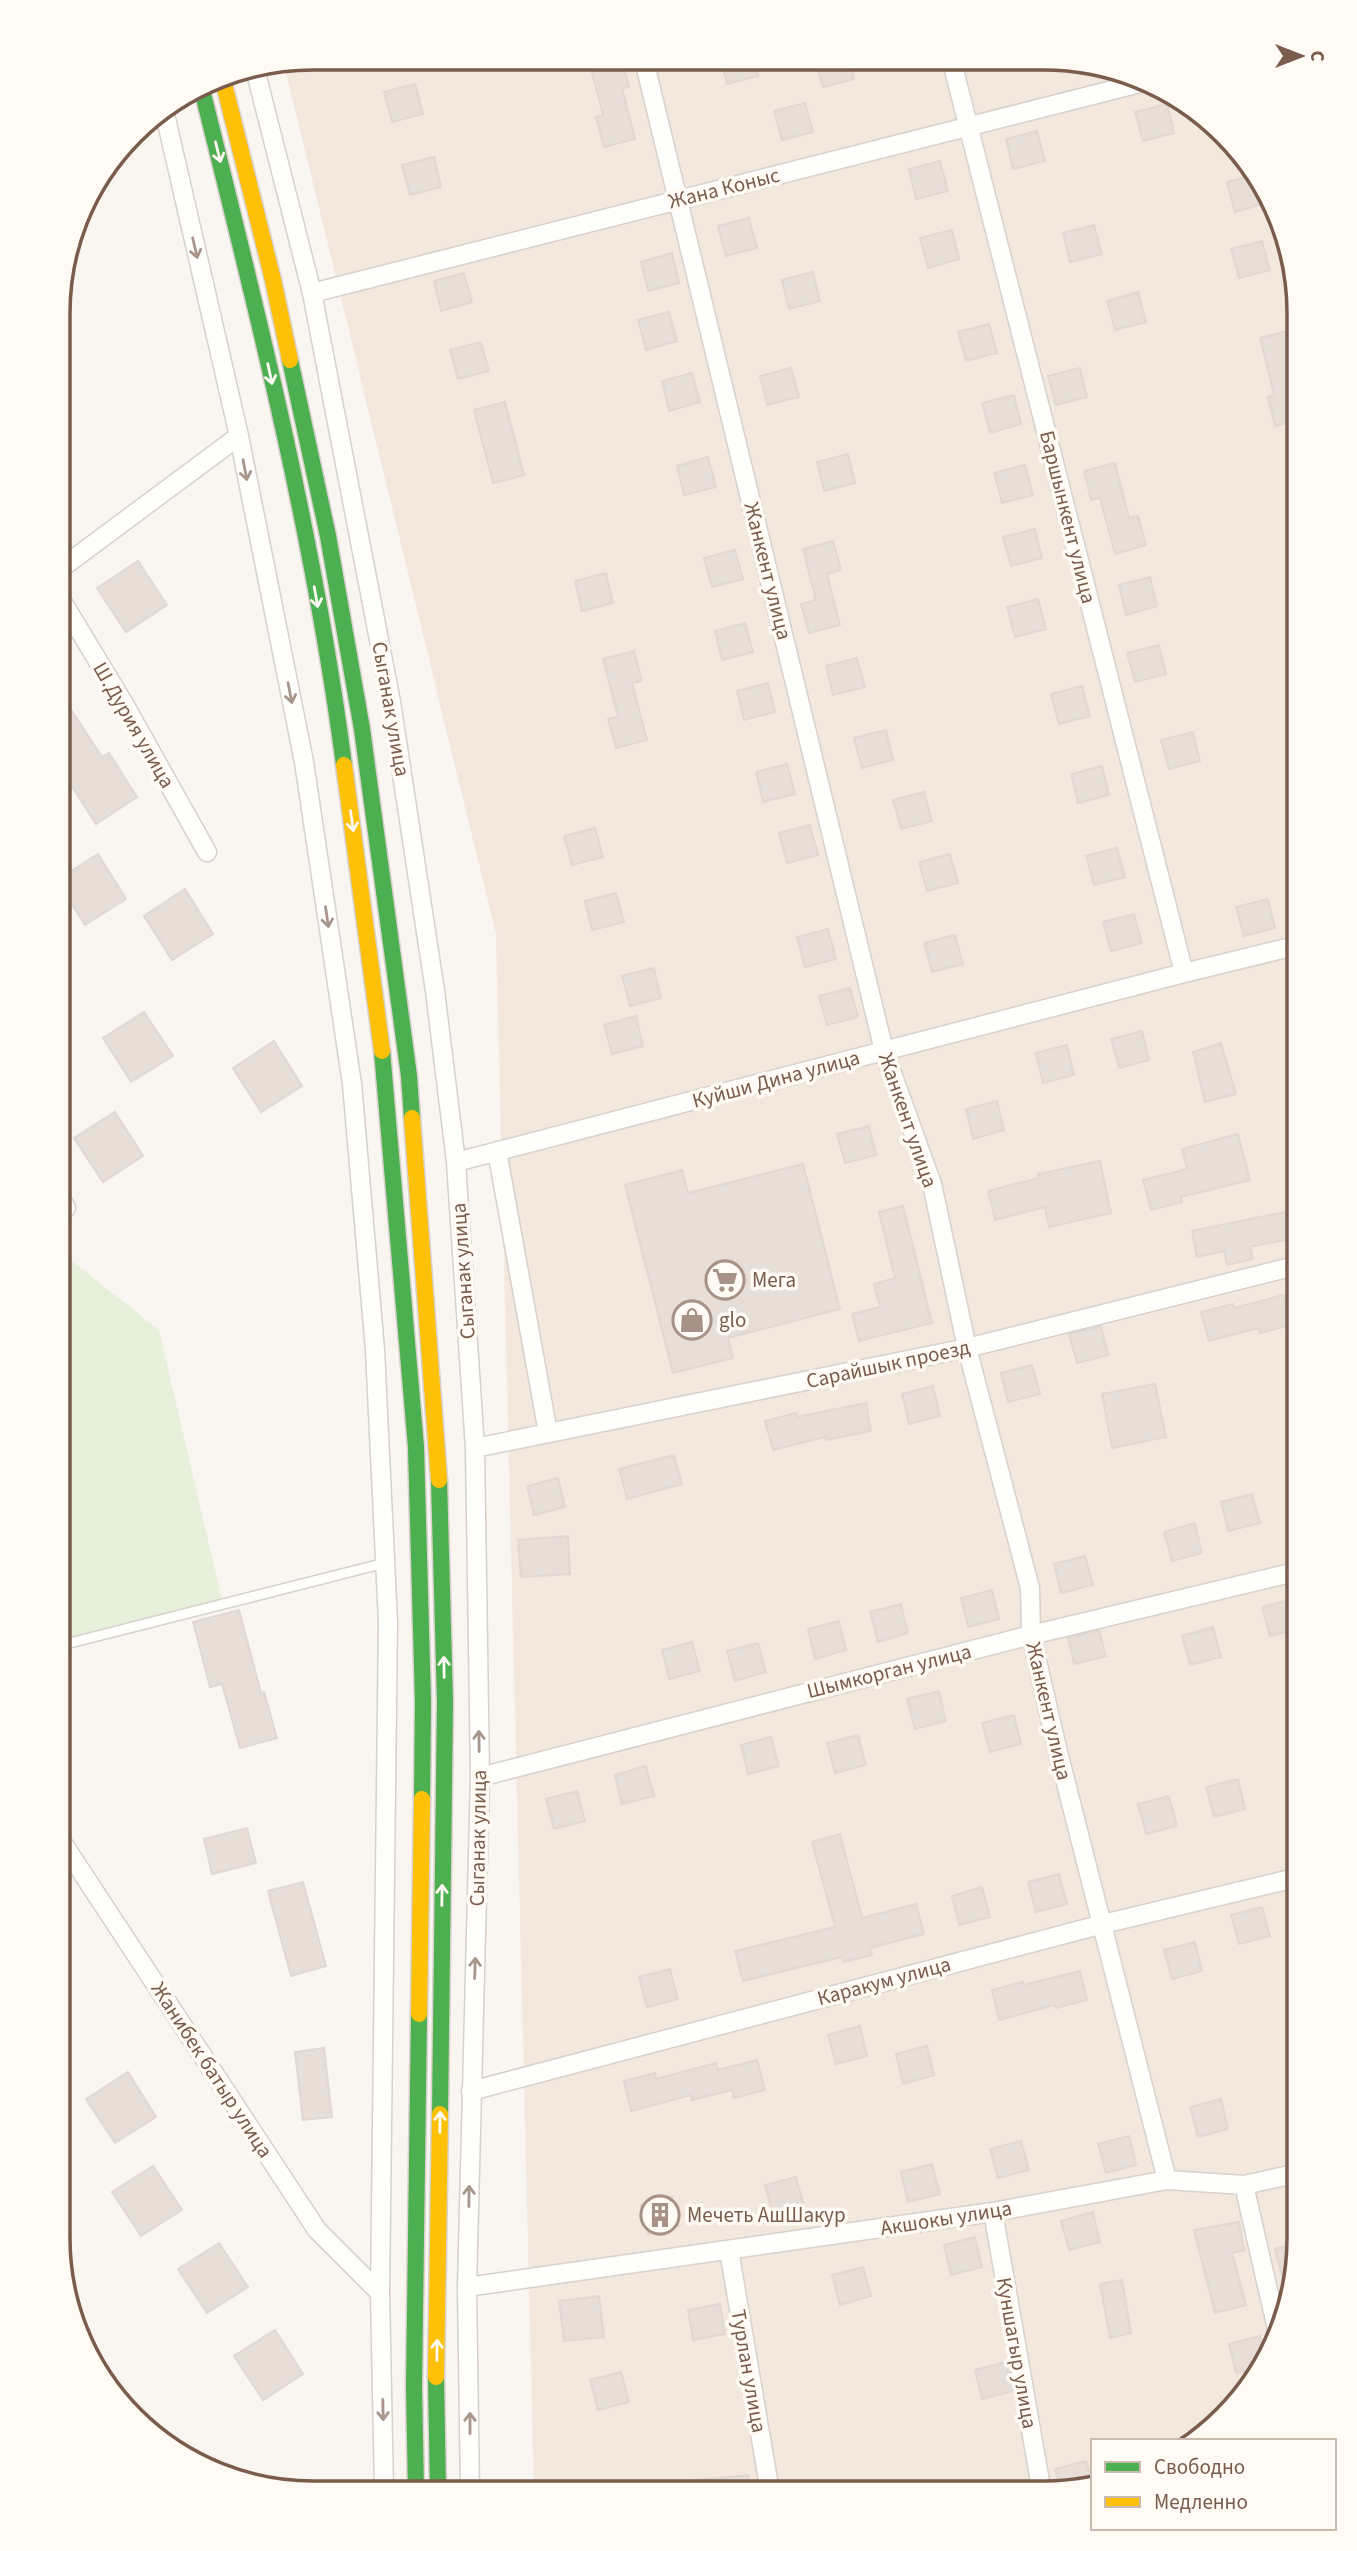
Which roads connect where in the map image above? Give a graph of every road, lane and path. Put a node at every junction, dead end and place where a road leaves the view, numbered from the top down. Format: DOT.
graph roads {
  1 [pos="954,70"];
  2 [pos="647,71"];
  3 [pos="257,77"];
  4 [pos="1129,86"];
  5 [pos="225,87"];
  6 [pos="204,96"];
  7 [pos="166,120"];
  8 [pos="968,128"];
  9 [pos="678,199"];
  10 [pos="312,293"];
  11 [pos="239,436"];
  12 [pos="70,562"];
  13 [pos="70,615"];
  14 [pos="208,852"];
  15 [pos="1287,948"];
  16 [pos="1184,973"];
  17 [pos="884,1051"];
  18 [pos="497,1151"];
  19 [pos="456,1162"];
  20 [pos="1287,1268"];
  21 [pos="967,1348"];
  22 [pos="548,1433"];
  23 [pos="475,1448"];
  24 [pos="385,1563"];
  25 [pos="1286,1574"];
  26 [pos="1031,1635"];
  27 [pos="70,1643"];
  28 [pos="480,1777"];
  29 [pos="70,1854"];
  30 [pos="1286,1880"];
  31 [pos="1103,1924"];
  32 [pos="471,2091"];
  33 [pos="1286,2176"];
  34 [pos="1167,2180"];
  35 [pos="1244,2185"];
  36 [pos="993,2212"];
  37 [pos="729,2250"];
  38 [pos="467,2287"];
  39 [pos="380,2293"];
  40 [pos="1274,2315"];
  41 [pos="384,2481"];
  42 [pos="416,2481"];
  43 [pos="438,2481"];
  44 [pos="470,2481"];
  45 [pos="768,2481"];
  46 [pos="1040,2481"];
  1 -- 8 [label="street, Баршынкент улица"];
  2 -- 9 [label="street, Жанкент улица"];
  3 -- 10 [label="street, Сыганак улица"];
  4 -- 8 [label="street, Жана Коныс"];
  43 -- 5 [label="highway, one-way"];
  6 -- 42 [label="highway, one-way"];
  7 -- 11 [label="street, one-way"];
  8 -- 9 [label="street, Жана Коныс"];
  8 -- 16 [label="street, Баршынкент улица"];
  9 -- 10 [label="street, Жана Коныс"];
  9 -- 17 [label="street, Жанкент улица"];
  10 -- 19 [label="street, Сыганак улица"];
  11 -- 12 [label="street"];
  11 -- 24 [label="street, one-way"];
  13 -- 14 [label="street, Ш.Дурия улица"];
  15 -- 16 [label="street, Куйши Дина улица"];
  16 -- 17 [label="street, Куйши Дина улица"];
  17 -- 18 [label="street, Куйши Дина улица"];
  17 -- 21 [label="street, Жанкент улица"];
  18 -- 19 [label="street, Куйши Дина улица"];
  18 -- 22 [label="street"];
  19 -- 23 [label="street, Сыганак улица"];
  20 -- 21 [label="street, Сарайшык проезд"];
  21 -- 22 [label="street, Сарайшык проезд"];
  21 -- 26 [label="street, Жанкент улица"];
  22 -- 23 [label="street, Сарайшык проезд"];
  28 -- 23 [label="street, Сыганак улица, one-way"];
  24 -- 27 [label="lane"];
  24 -- 39 [label="street"];
  25 -- 26 [label="street, Шымкорган улица"];
  26 -- 28 [label="street, Шымкорган улица"];
  26 -- 31 [label="street, Жанкент улица"];
  32 -- 28 [label="street, Сыганак улица, one-way"];
  29 -- 39 [label="street, Жанибек батыр улица"];
  30 -- 31 [label="street, Каракум улица"];
  31 -- 32 [label="street, Каракум улица"];
  31 -- 34 [label="street, Жанкент улица"];
  38 -- 32 [label="street, Сыганак улица, one-way"];
  33 -- 35 [label="street, Акшокы улица"];
  34 -- 35 [label="street, Акшокы улица"];
  34 -- 36 [label="street, Акшокы улица"];
  35 -- 40 [label="street"];
  36 -- 37 [label="street, Акшокы улица"];
  36 -- 46 [label="street, Куншагыр улица"];
  37 -- 38 [label="street, Акшокы улица"];
  37 -- 45 [label="street, Турлан улица"];
  44 -- 38 [label="street, Сыганак улица, one-way"];
  39 -- 41 [label="street, one-way"];
}
